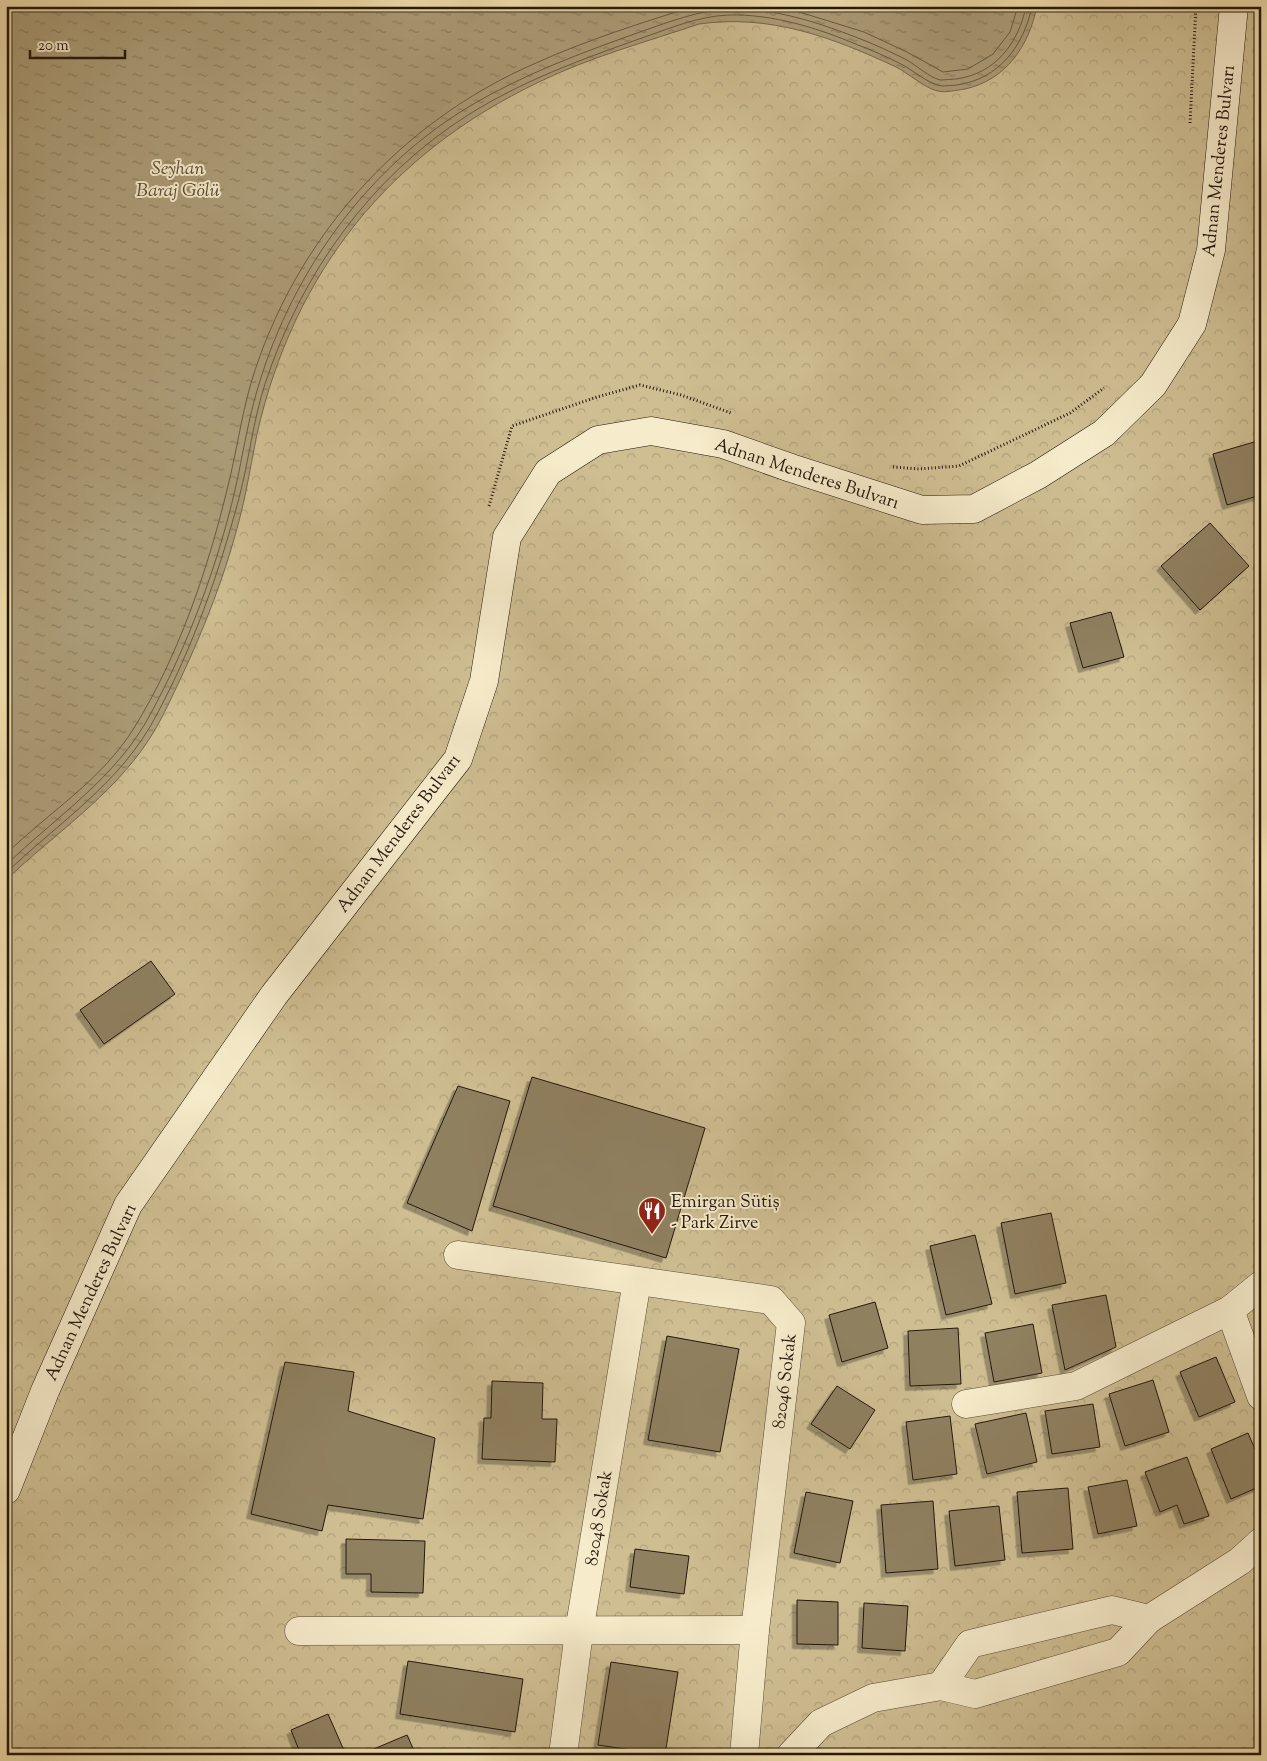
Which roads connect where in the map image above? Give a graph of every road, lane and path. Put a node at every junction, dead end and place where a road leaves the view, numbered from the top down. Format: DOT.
graph roads {
  1 [pos="1196,6"];
  2 [pos="1234,6"];
  3 [pos="1190,133"];
  4 [pos="1111,383"];
  5 [pos="733,414"];
  6 [pos="888,466"];
  7 [pos="486,516"];
  8 [pos="458,1255"];
  9 [pos="637,1281"];
  10 [pos="1261,1285"];
  11 [pos="1230,1310"];
  12 [pos="1261,1396"];
  13 [pos="966,1404"];
  14 [pos="6,1490"];
  15 [pos="1261,1542"];
  16 [pos="1149,1619"];
  17 [pos="755,1630"];
  18 [pos="300,1631"];
  19 [pos="579,1632"];
  20 [pos="940,1686"];
  21 [pos="563,1755"];
  22 [pos="744,1755"];
  23 [pos="791,1755"];
  1 -- 3 [label="path"];
  2 -- 14 [label="street, Adnan Menderes Bulvarı"];
  4 -- 6 [label="path"];
  5 -- 7 [label="path"];
  8 -- 9 [label="street, 82046 Sokak"];
  9 -- 17 [label="street, 82046 Sokak"];
  9 -- 19 [label="street, 82048 Sokak"];
  10 -- 11 [label="street"];
  11 -- 12 [label="street"];
  11 -- 13 [label="street"];
  15 -- 16 [label="street"];
  16 -- 20 [label="street"];
  16 -- 20 [label="street"];
  17 -- 19 [label="street"];
  17 -- 22 [label="street, 82046 Sokak"];
  18 -- 19 [label="street"];
  19 -- 21 [label="street, 82048 Sokak"];
  20 -- 23 [label="street"];
}
